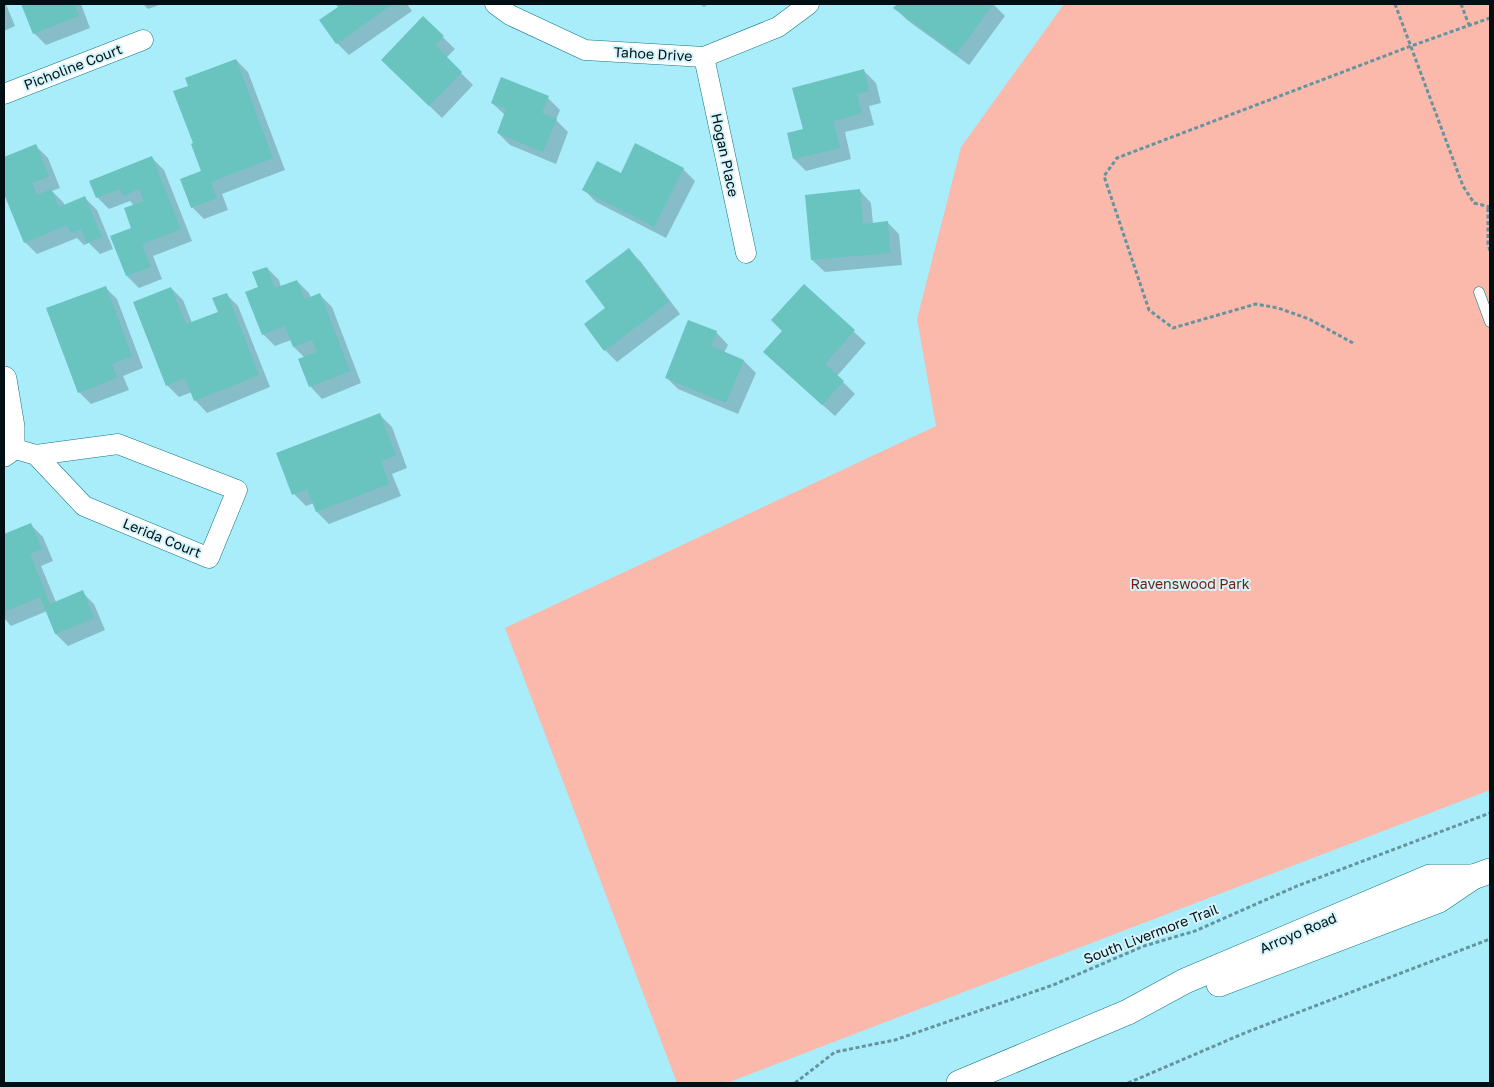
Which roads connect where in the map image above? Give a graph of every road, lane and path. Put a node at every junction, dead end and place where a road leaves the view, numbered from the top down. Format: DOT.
graph roads {
  1 [pos="495,4"];
  2 [pos="809,4"];
  3 [pos="1395,4"];
  4 [pos="1461,4"];
  5 [pos="1490,18"];
  6 [pos="1469,25"];
  7 [pos="143,40"];
  8 [pos="1411,46"];
  9 [pos="704,58"];
  10 [pos="4,94"];
  11 [pos="1489,207"];
  12 [pos="1490,251"];
  13 [pos="746,253"];
  14 [pos="1478,292"];
  15 [pos="1490,322"];
  16 [pos="1353,342"];
  17 [pos="4,379"];
  18 [pos="8,451"];
  19 [pos="36,455"];
  20 [pos="1490,813"];
  21 [pos="1482,874"];
  22 [pos="1490,939"];
  23 [pos="795,1083"];
  24 [pos="959,1083"];
  25 [pos="1128,1083"];
  1 -- 9 [label="street, Tahoe Drive"];
  2 -- 9 [label="street, Tahoe Drive"];
  3 -- 8 [label="path"];
  4 -- 6 [label="path"];
  5 -- 6 [label="path"];
  6 -- 8 [label="path"];
  7 -- 10 [label="street, Picholine Court"];
  8 -- 11 [label="path"];
  8 -- 16 [label="path"];
  9 -- 13 [label="street, Hogan Place"];
  11 -- 12 [label="path"];
  14 -- 15 [label="lane"];
  17 -- 18 [label="street"];
  18 -- 19 [label="street, Lerida Court"];
  19 -- 19 [label="street, Lerida Court"];
  20 -- 23 [label="path, South Livermore Trail"];
  21 -- 24 [label="street, Arroyo Road"];
  22 -- 25 [label="path"];
}
